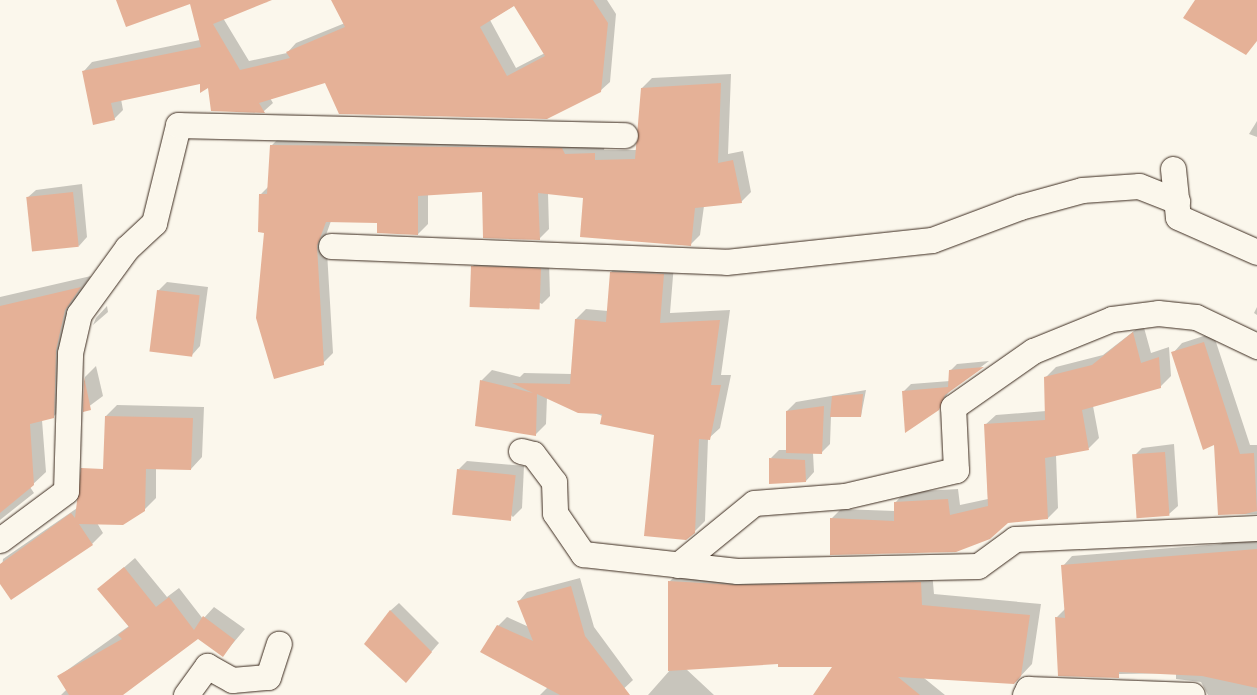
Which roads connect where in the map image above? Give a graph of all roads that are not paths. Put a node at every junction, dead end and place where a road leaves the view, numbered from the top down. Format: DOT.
graph roads {
  1 [pos="625,135"];
  2 [pos="1173,169"];
  3 [pos="1176,201"];
  4 [pos="331,246"];
  5 [pos="1257,252"];
  6 [pos="1257,346"];
  7 [pos="521,451"];
  8 [pos="1257,528"];
  9 [pos="0,540"];
  10 [pos="678,565"];
  11 [pos="279,644"];
  12 [pos="186,695"];
  13 [pos="1025,695"];
  14 [pos="1192,695"];
  1 -- 9 [label="street"];
  2 -- 3 [label="street"];
  3 -- 4 [label="street"];
  3 -- 5 [label="street"];
  6 -- 10 [label="street"];
  7 -- 10 [label="street"];
  8 -- 10 [label="street"];
  11 -- 12 [label="street"];
  13 -- 14 [label="street"];
}
